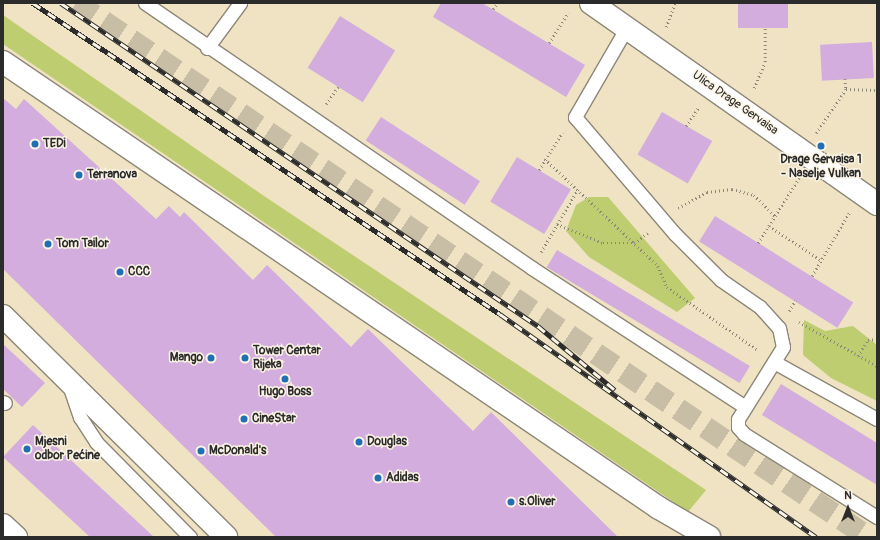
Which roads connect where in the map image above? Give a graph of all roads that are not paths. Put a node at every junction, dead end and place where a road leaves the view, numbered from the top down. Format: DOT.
graph roads {
  1 [pos="145,3"];
  2 [pos="240,3"];
  3 [pos="591,3"];
  4 [pos="627,27"];
  5 [pos="207,48"];
  6 [pos="3,62"];
  7 [pos="877,204"];
  8 [pos="3,316"];
  9 [pos="774,362"];
  10 [pos="67,380"];
  11 [pos="745,407"];
  12 [pos="877,419"];
  13 [pos="877,517"];
  14 [pos="3,525"];
  15 [pos="16,537"];
  16 [pos="190,537"];
  17 [pos="226,537"];
  18 [pos="709,537"];
  1 -- 5 [label="lane"];
  2 -- 5 [label="lane"];
  3 -- 4 [label="street, Ulica Drage Gervaisa"];
  4 -- 7 [label="street, Ulica Drage Gervaisa"];
  4 -- 9 [label="lane"];
  5 -- 11 [label="lane"];
  6 -- 18 [label="street"];
  8 -- 10 [label="street"];
  9 -- 11 [label="lane"];
  9 -- 12 [label="lane"];
  10 -- 16 [label="lane"];
  10 -- 17 [label="street"];
  11 -- 13 [label="lane"];
  14 -- 15 [label="street"];
}
